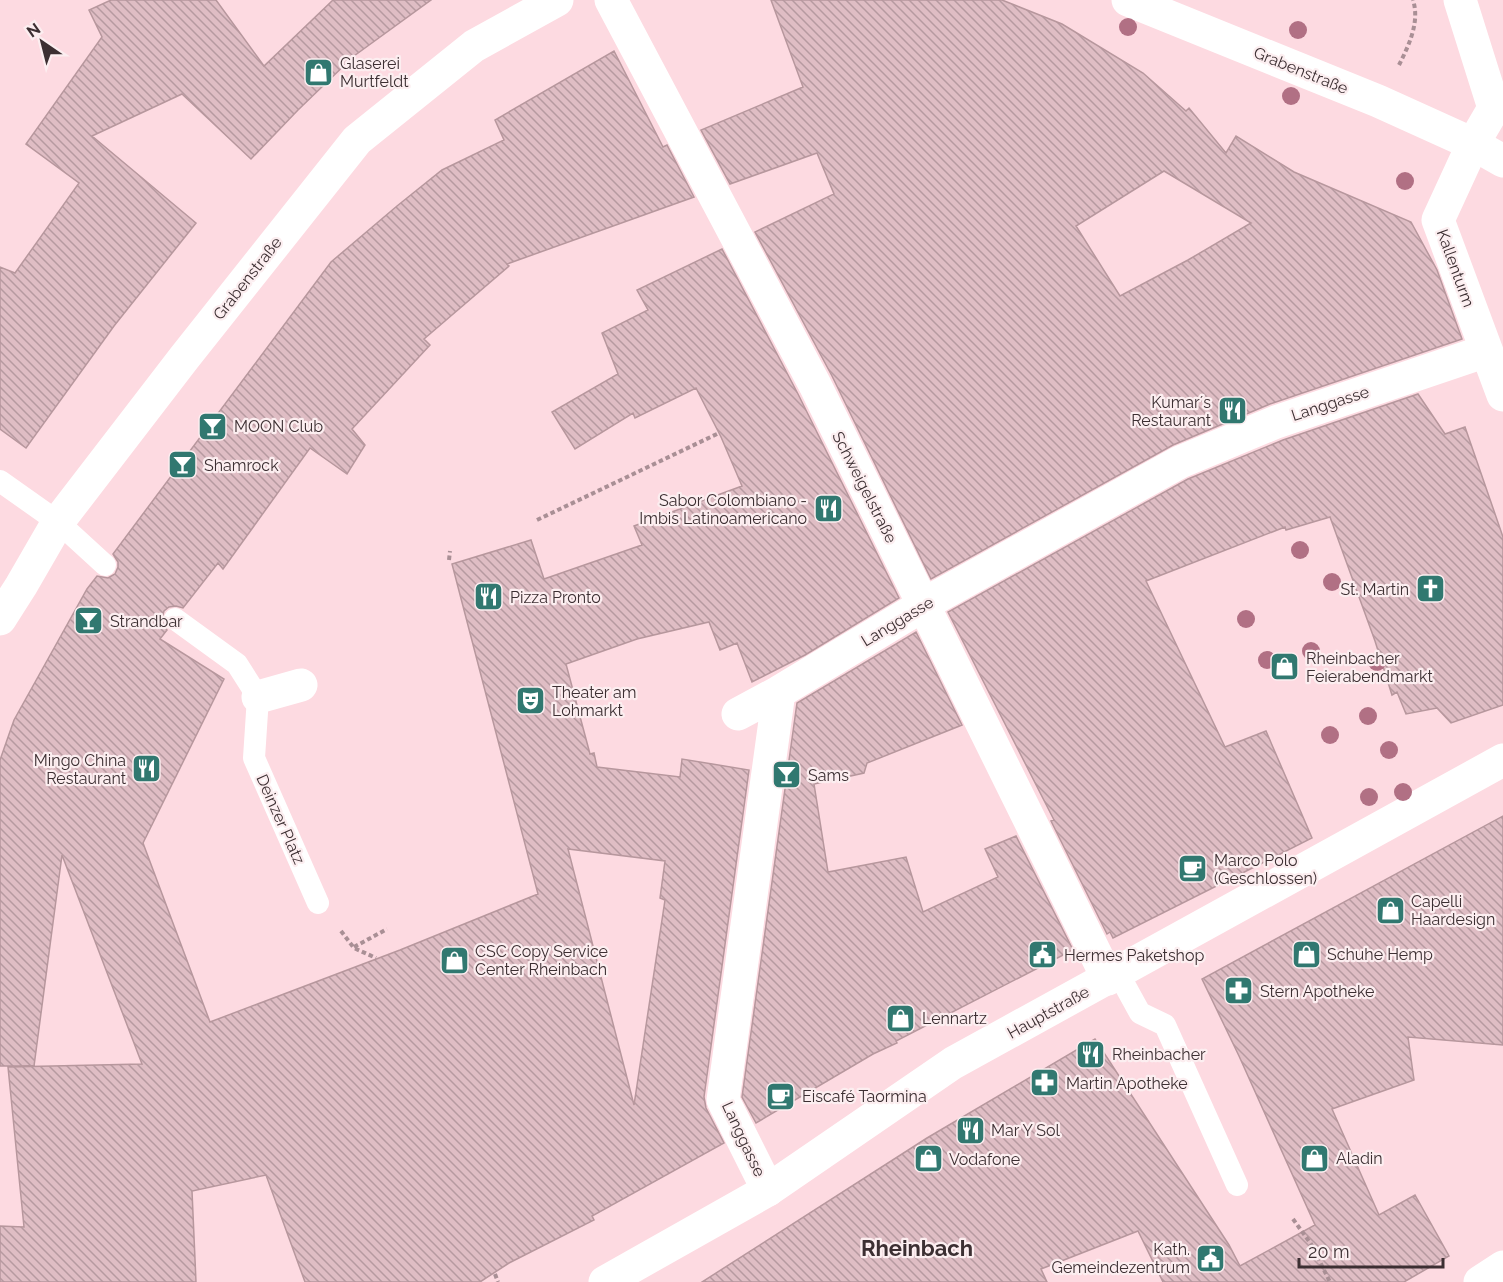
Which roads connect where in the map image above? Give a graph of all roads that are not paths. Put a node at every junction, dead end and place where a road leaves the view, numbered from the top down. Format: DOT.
graph roads {
  1 [pos="557,0"];
  2 [pos="611,0"];
  3 [pos="1128,0"];
  4 [pos="1460,0"];
  5 [pos="1473,144"];
  6 [pos="1503,161"];
  7 [pos="1486,351"];
  8 [pos="1503,395"];
  9 [pos="0,481"];
  10 [pos="58,522"];
  11 [pos="105,565"];
  12 [pos="924,605"];
  13 [pos="0,619"];
  14 [pos="176,619"];
  15 [pos="301,685"];
  16 [pos="779,692"];
  17 [pos="258,697"];
  18 [pos="738,714"];
  19 [pos="1503,760"];
  20 [pos="318,903"];
  21 [pos="1113,976"];
  22 [pos="1237,1185"];
  23 [pos="768,1190"];
  24 [pos="1503,1267"];
  25 [pos="605,1282"];
  26 [pos="1480,1282"];
  1 -- 10 [label="street, Grabenstraße"];
  2 -- 12 [label="street, Schweigelstraße"];
  3 -- 5 [label="street, Grabenstraße"];
  4 -- 5 [label="street, Kallenturm"];
  5 -- 6 [label="street, Grabenstraße"];
  5 -- 7 [label="street, Kallenturm"];
  7 -- 8 [label="street, Kallenturm"];
  7 -- 12 [label="street, Langgasse"];
  9 -- 10 [label="lane"];
  10 -- 11 [label="lane"];
  10 -- 13 [label="street, Grabenstraße"];
  12 -- 16 [label="street, Langgasse"];
  12 -- 21 [label="street, Schweigelstraße"];
  14 -- 17 [label="lane"];
  15 -- 17 [label="street"];
  16 -- 18 [label="street"];
  16 -- 23 [label="street, Langgasse"];
  17 -- 20 [label="lane, Deinzer Platz"];
  19 -- 21 [label="street, Hauptstraße"];
  21 -- 22 [label="lane"];
  21 -- 23 [label="street, Hauptstraße"];
  23 -- 25 [label="street, Hauptstraße"];
  24 -- 26 [label="street"];
}
